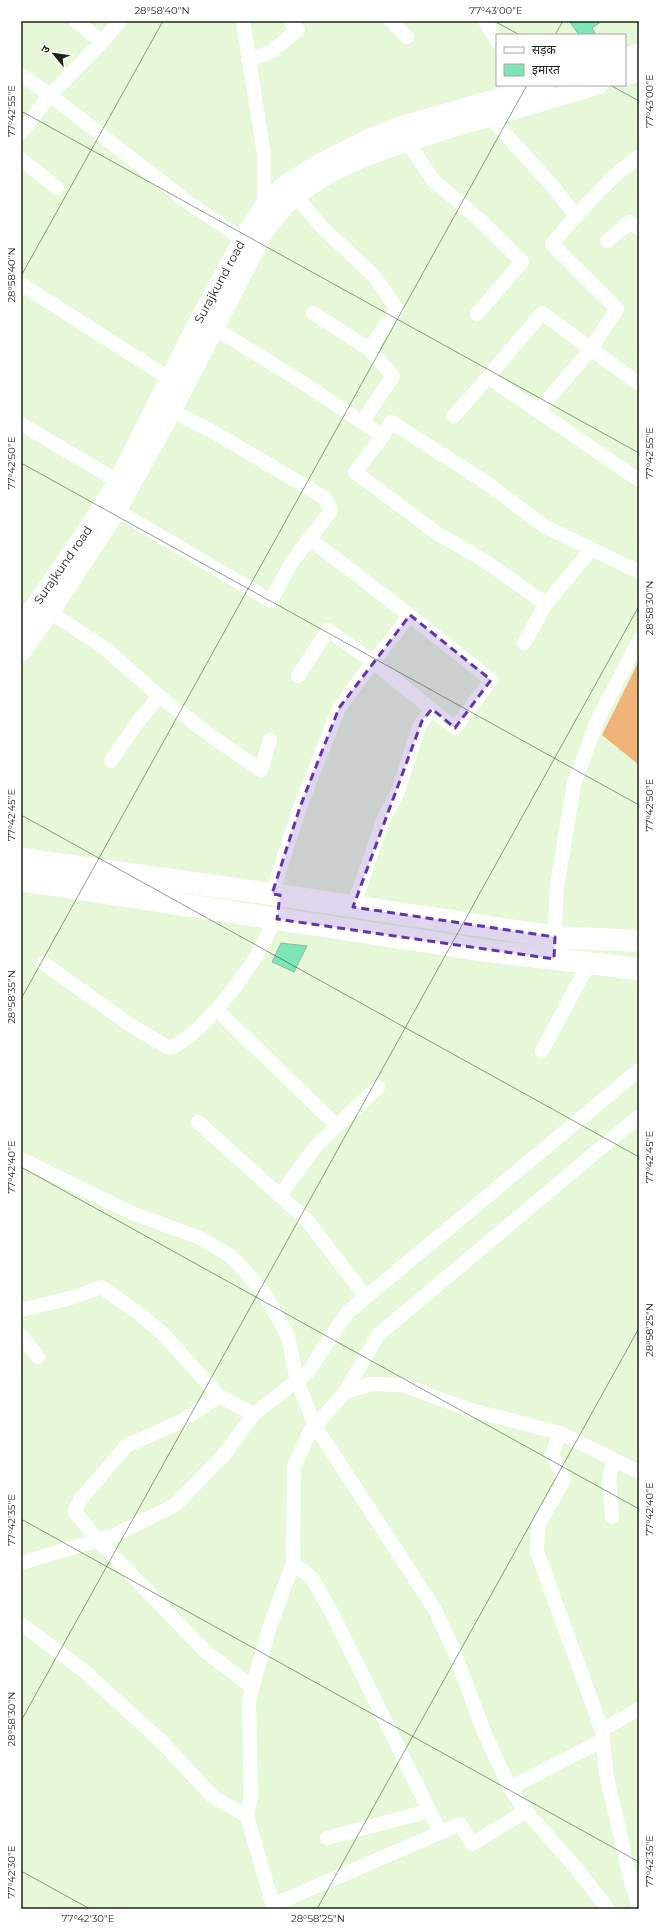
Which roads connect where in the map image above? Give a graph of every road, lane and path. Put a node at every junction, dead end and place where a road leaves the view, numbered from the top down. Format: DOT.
graph roads {
  1 [pos="76,21"];
  2 [pos="120,21"];
  3 [pos="243,21"];
  4 [pos="290,21"];
  5 [pos="391,21"];
  6 [pos="485,21"];
  7 [pos="407,37"];
  8 [pos="496,39"];
  9 [pos="102,42"];
  10 [pos="639,53"];
  11 [pos="626,58"];
  12 [pos="248,60"];
  13 [pos="639,72"];
  14 [pos="21,75"];
  15 [pos="626,76"];
  16 [pos="542,86"];
  17 [pos="590,86"];
  18 [pos="527,94"];
  19 [pos="50,95"];
  20 [pos="490,117"];
  21 [pos="21,133"];
  22 [pos="402,134"];
  23 [pos="639,156"];
  24 [pos="21,159"];
  25 [pos="58,188"];
  26 [pos="290,190"];
  27 [pos="269,212"];
  28 [pos="576,216"];
  29 [pos="639,229"];
  30 [pos="607,241"];
  31 [pos="249,243"];
  32 [pos="21,284"];
  33 [pos="313,313"];
  34 [pos="477,314"];
  35 [pos="214,328"];
  36 [pos="369,349"];
  37 [pos="590,350"];
  38 [pos="488,377"];
  39 [pos="176,383"];
  40 [pos="639,384"];
  41 [pos="165,407"];
  42 [pos="538,410"];
  43 [pos="454,416"];
  44 [pos="362,422"];
  45 [pos="21,424"];
  46 [pos="383,436"];
  47 [pos="639,480"];
  48 [pos="124,484"];
  49 [pos="110,507"];
  50 [pos="309,539"];
  51 [pos="591,550"];
  52 [pos="639,572"];
  53 [pos="546,604"];
  54 [pos="44,607"];
  55 [pos="410,615"];
  56 [pos="23,638"];
  57 [pos="639,640"];
  58 [pos="524,643"];
  59 [pos="373,662"];
  60 [pos="298,676"];
  61 [pos="159,696"];
  62 [pos="432,710"];
  63 [pos="270,740"];
  64 [pos="111,761"];
  65 [pos="21,859"];
  66 [pos="21,880"];
  67 [pos="276,895"];
  68 [pos="353,907"];
  69 [pos="275,919"];
  70 [pos="555,937"];
  71 [pos="639,941"];
  72 [pos="554,959"];
  73 [pos="43,963"];
  74 [pos="589,963"];
  75 [pos="639,969"];
  76 [pos="217,1010"];
  77 [pos="542,1051"];
  78 [pos="639,1070"];
  79 [pos="378,1087"];
  80 [pos="639,1116"];
  81 [pos="198,1122"];
  82 [pos="336,1126"];
  83 [pos="21,1160"];
  84 [pos="280,1195"];
  85 [pos="366,1297"];
  86 [pos="21,1310"];
  87 [pos="21,1336"];
  88 [pos="38,1357"];
  89 [pos="297,1381"];
  90 [pos="345,1392"];
  91 [pos="219,1396"];
  92 [pos="254,1414"];
  93 [pos="315,1426"];
  94 [pos="560,1434"];
  95 [pos="613,1460"];
  96 [pos="639,1472"];
  97 [pos="612,1517"];
  98 [pos="98,1540"];
  99 [pos="21,1563"];
  100 [pos="293,1563"];
  101 [pos="21,1624"];
  102 [pos="252,1687"];
  103 [pos="639,1709"];
  104 [pos="603,1735"];
  105 [pos="510,1788"];
  106 [pos="430,1811"];
  107 [pos="526,1811"];
  108 [pos="247,1816"];
  109 [pos="440,1832"];
  110 [pos="327,1838"];
  111 [pos="639,1906"];
  112 [pos="274,1907"];
  113 [pos="608,1909"];
  1 -- 9 [label="street"];
  2 -- 9 [label="street"];
  3 -- 12 [label="street"];
  4 -- 12 [label="street"];
  5 -- 7 [label="street"];
  6 -- 8 [label="street"];
  9 -- 19 [label="street"];
  10 -- 11 [label="street"];
  12 -- 27 [label="street"];
  13 -- 15 [label="street"];
  14 -- 19 [label="street"];
  16 -- 18 [label="street, Surajkund road"];
  17 -- 18 [label="street"];
  18 -- 20 [label="street"];
  18 -- 22 [label="street, Surajkund road"];
  19 -- 21 [label="street"];
  19 -- 31 [label="street"];
  20 -- 22 [label="street"];
  20 -- 28 [label="street"];
  22 -- 26 [label="street, Surajkund road"];
  22 -- 34 [label="street"];
  23 -- 28 [label="street"];
  24 -- 25 [label="street"];
  26 -- 27 [label="street, Surajkund road"];
  26 -- 36 [label="street"];
  27 -- 31 [label="street, Surajkund road"];
  28 -- 37 [label="street"];
  29 -- 30 [label="street"];
  31 -- 35 [label="street"];
  31 -- 39 [label="street, Surajkund road"];
  32 -- 39 [label="street"];
  33 -- 36 [label="street"];
  35 -- 39 [label="street"];
  35 -- 44 [label="street"];
  36 -- 44 [label="street"];
  37 -- 38 [label="street"];
  37 -- 40 [label="street"];
  37 -- 42 [label="street"];
  38 -- 42 [label="street"];
  38 -- 43 [label="street"];
  39 -- 41 [label="street, Surajkund road"];
  41 -- 48 [label="street, Surajkund road"];
  41 -- 50 [label="street"];
  42 -- 47 [label="street"];
  44 -- 46 [label="street"];
  45 -- 48 [label="street"];
  46 -- 51 [label="street"];
  46 -- 53 [label="street"];
  48 -- 49 [label="street, Surajkund road"];
  49 -- 50 [label="street"];
  49 -- 54 [label="street, Surajkund road"];
  50 -- 55 [label="street"];
  51 -- 52 [label="street"];
  51 -- 53 [label="street"];
  53 -- 58 [label="street"];
  54 -- 56 [label="street, Surajkund road"];
  54 -- 61 [label="street"];
  55 -- 59 [label="street"];
  55 -- 62 [label="street"];
  57 -- 70 [label="street"];
  59 -- 60 [label="street"];
  59 -- 62 [label="street"];
  59 -- 67 [label="street"];
  61 -- 63 [label="street"];
  61 -- 64 [label="street"];
  62 -- 68 [label="street"];
  65 -- 67 [label="main road"];
  66 -- 69 [label="main road"];
  67 -- 68 [label="main road"];
  67 -- 69 [label="main road"];
  68 -- 70 [label="main road"];
  69 -- 72 [label="main road"];
  69 -- 76 [label="street"];
  70 -- 71 [label="main road"];
  70 -- 72 [label="street"];
  72 -- 74 [label="main road"];
  73 -- 76 [label="street"];
  74 -- 75 [label="main road"];
  74 -- 77 [label="street"];
  76 -- 82 [label="street"];
  78 -- 85 [label="street"];
  79 -- 82 [label="street"];
  80 -- 90 [label="street"];
  81 -- 84 [label="street"];
  82 -- 84 [label="street"];
  83 -- 89 [label="street"];
  84 -- 85 [label="street"];
  85 -- 89 [label="street"];
  86 -- 91 [label="street"];
  87 -- 88 [label="street"];
  89 -- 92 [label="street"];
  89 -- 93 [label="street"];
  90 -- 93 [label="street"];
  90 -- 94 [label="street"];
  91 -- 92 [label="street"];
  91 -- 98 [label="street"];
  92 -- 98 [label="street"];
  93 -- 100 [label="street"];
  93 -- 105 [label="street"];
  94 -- 95 [label="street"];
  94 -- 104 [label="street"];
  95 -- 96 [label="street"];
  95 -- 97 [label="street"];
  98 -- 99 [label="street"];
  98 -- 102 [label="street"];
  100 -- 102 [label="street"];
  100 -- 106 [label="street"];
  101 -- 108 [label="street"];
  102 -- 108 [label="street"];
  103 -- 104 [label="street"];
  104 -- 105 [label="street"];
  104 -- 111 [label="street"];
  105 -- 107 [label="street"];
  106 -- 109 [label="street"];
  106 -- 110 [label="street"];
  107 -- 109 [label="street"];
  107 -- 113 [label="street"];
  108 -- 112 [label="street"];
  109 -- 112 [label="street"];
}
